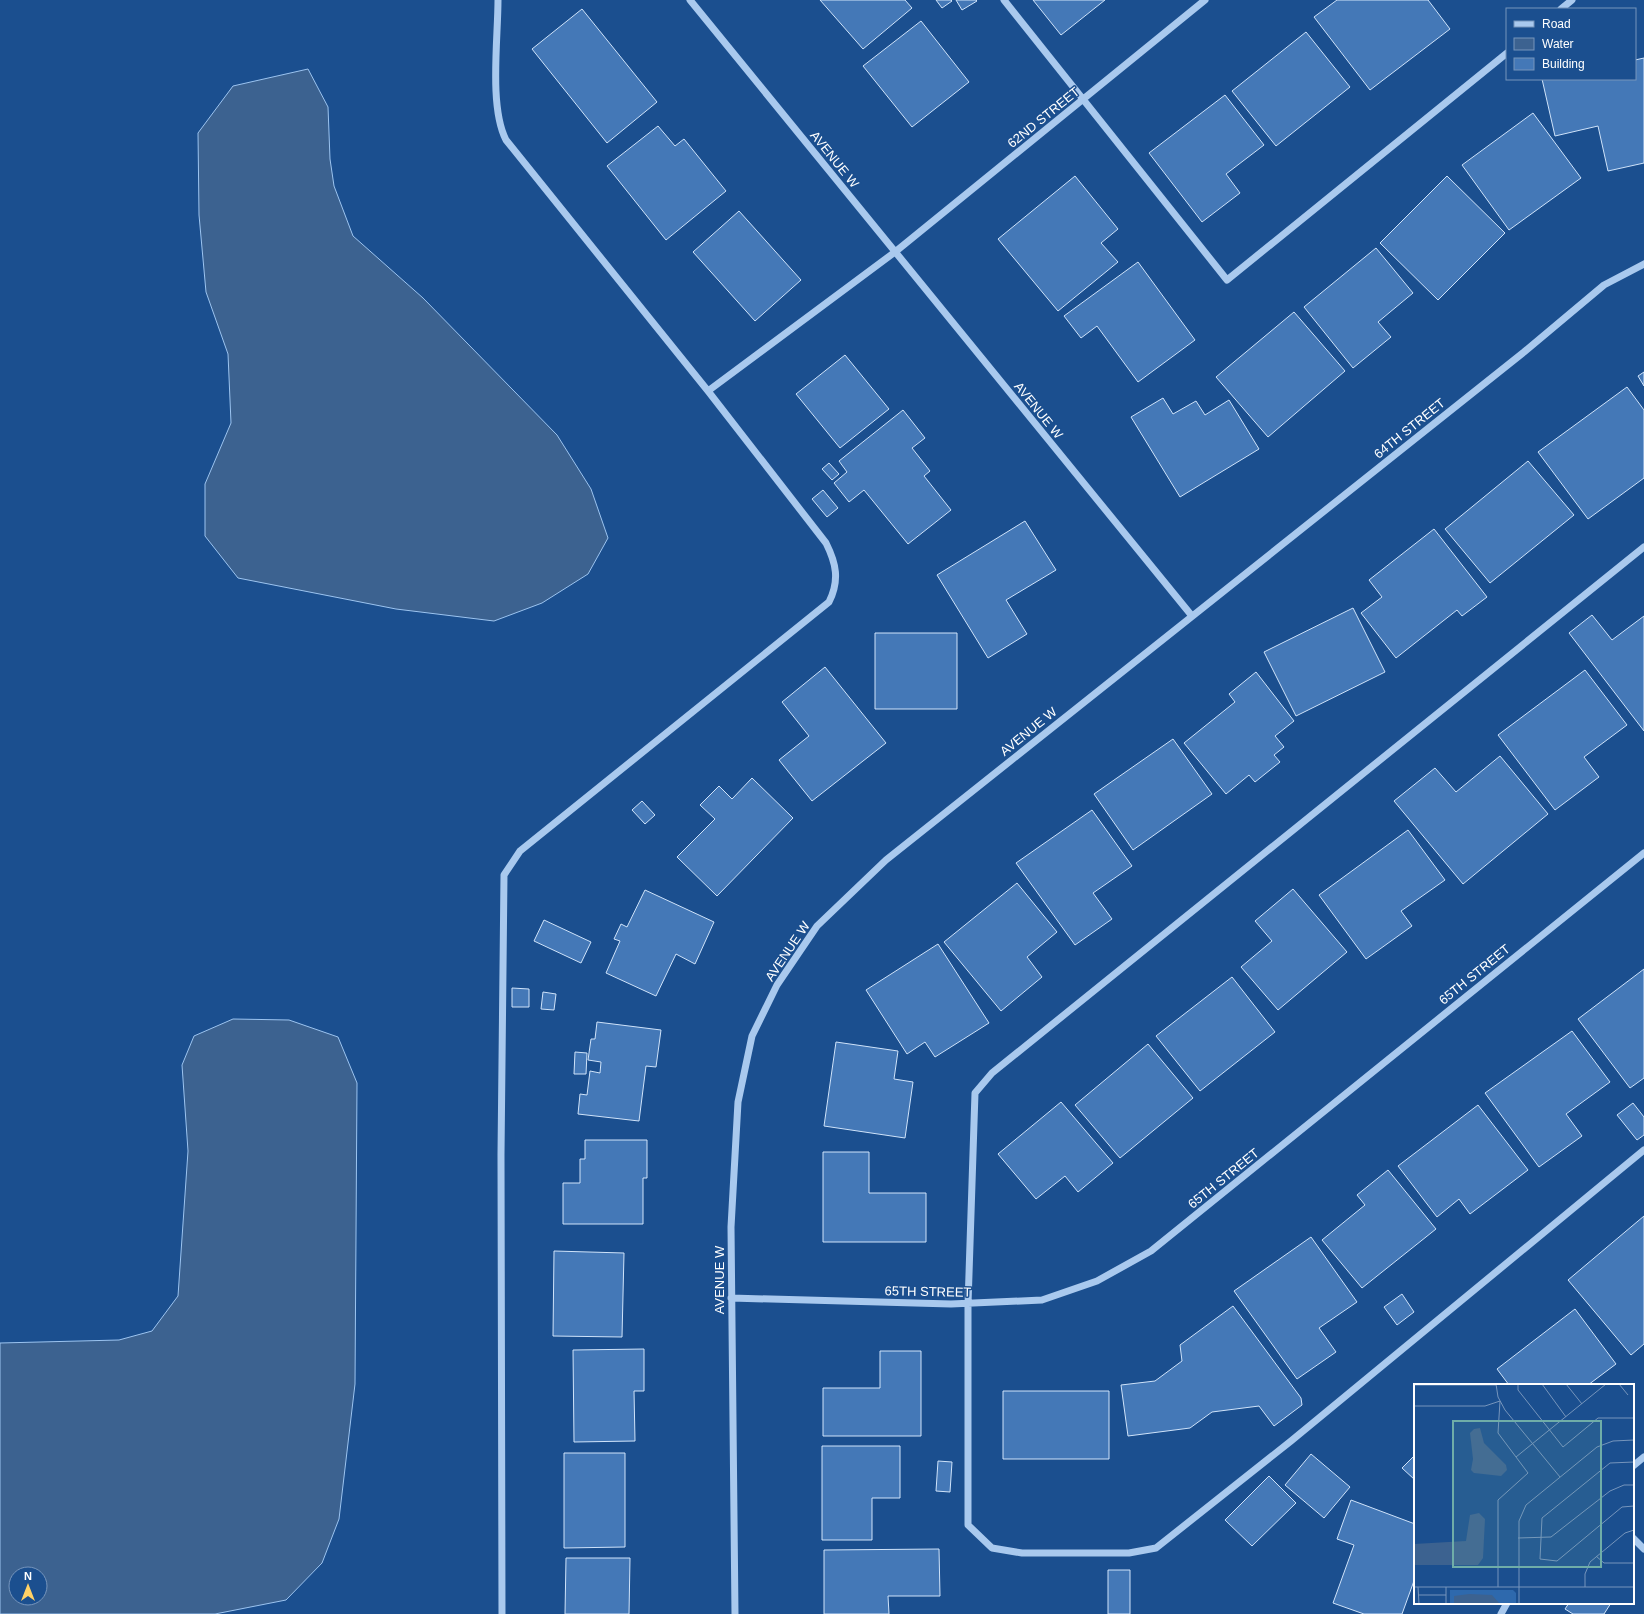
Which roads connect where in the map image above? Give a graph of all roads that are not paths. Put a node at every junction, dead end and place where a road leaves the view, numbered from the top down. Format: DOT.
graph roads {
  1 [pos="498,0"];
  2 [pos="690,0"];
  3 [pos="1004,0"];
  4 [pos="1205,0"];
  5 [pos="1572,0"];
  6 [pos="1562,8"];
  7 [pos="1506,53"];
  8 [pos="1084,99"];
  9 [pos="895,252"];
  10 [pos="1644,264"];
  11 [pos="708,391"];
  12 [pos="1644,547"];
  13 [pos="1192,616"];
  14 [pos="1644,853"];
  15 [pos="1644,1150"];
  16 [pos="731,1298"];
  17 [pos="968,1304"];
  18 [pos="1644,1457"];
  19 [pos="1634,1465"];
  20 [pos="1634,1539"];
  21 [pos="1644,1549"];
  22 [pos="1506,1604"];
  23 [pos="502,1614"];
  24 [pos="735,1614"];
  25 [pos="1501,1614"];
  1 -- 11 [label="street"];
  2 -- 9 [label="street, AVENUE W"];
  3 -- 8 [label="street"];
  4 -- 8 [label="street, 62ND STREET"];
  5 -- 6 [label="street"];
  7 -- 8 [label="street"];
  8 -- 9 [label="street, 62ND STREET"];
  9 -- 11 [label="street, 62ND STREET"];
  9 -- 13 [label="street, AVENUE W"];
  10 -- 13 [label="street, 64TH STREET"];
  11 -- 23 [label="street"];
  12 -- 17 [label="street"];
  13 -- 16 [label="street, AVENUE W"];
  14 -- 17 [label="street, 65TH STREET"];
  15 -- 17 [label="street"];
  16 -- 17 [label="street, 65TH STREET"];
  16 -- 24 [label="street, AVENUE W"];
  18 -- 19 [label="street"];
  20 -- 21 [label="street"];
  22 -- 25 [label="street"];
}
